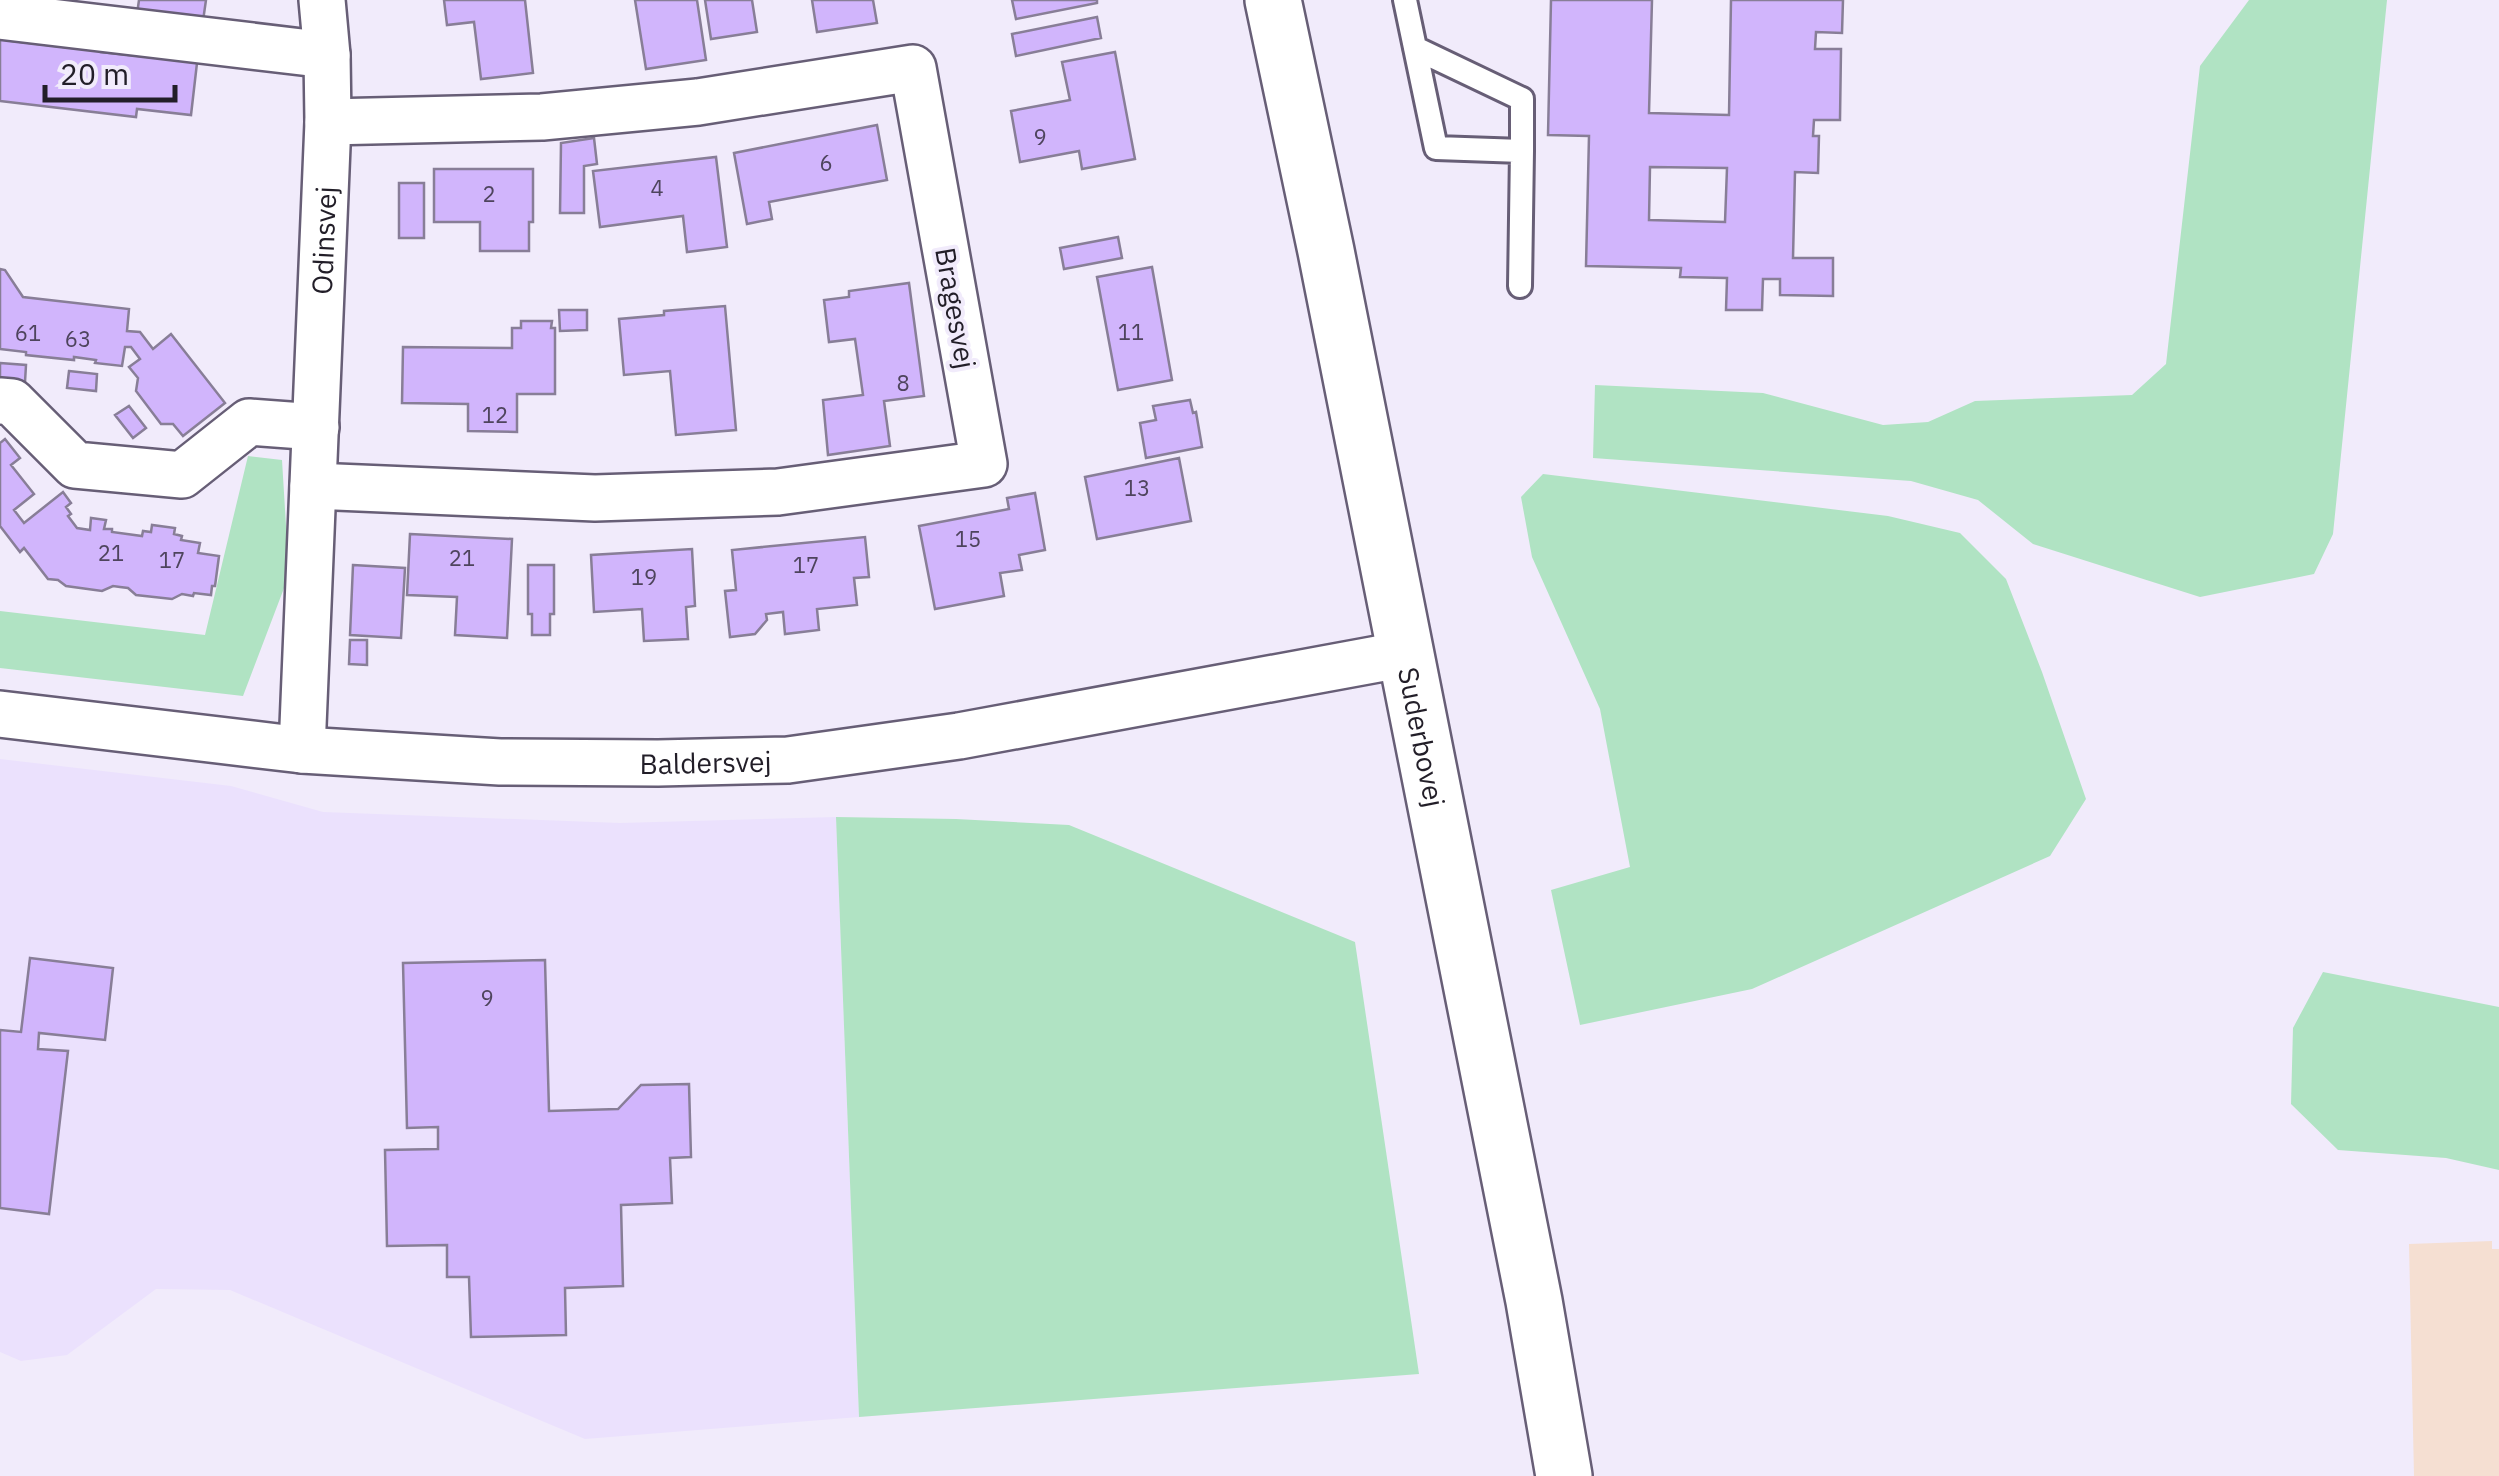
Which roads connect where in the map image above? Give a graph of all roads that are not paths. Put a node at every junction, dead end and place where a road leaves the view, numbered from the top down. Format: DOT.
graph roads {
  1 [pos="322,0"];
  2 [pos="1274,0"];
  3 [pos="1405,0"];
  4 [pos="0,16"];
  5 [pos="1415,48"];
  6 [pos="326,55"];
  7 [pos="328,122"];
  8 [pos="1522,151"];
  9 [pos="1520,286"];
  10 [pos="0,400"];
  11 [pos="316,428"];
  12 [pos="313,486"];
  13 [pos="1405,654"];
  14 [pos="0,714"];
  15 [pos="302,750"];
  16 [pos="1564,1476"];
  1 -- 6 [label="street, Odinsvej"];
  2 -- 13 [label="street, Suderbovej"];
  3 -- 5 [label="lane"];
  4 -- 6 [label="street"];
  5 -- 8 [label="lane"];
  5 -- 8 [label="lane"];
  6 -- 7 [label="street, Odinsvej"];
  7 -- 11 [label="street, Odinsvej"];
  7 -- 12 [label="street, Bragesvej"];
  8 -- 9 [label="lane"];
  10 -- 11 [label="street"];
  11 -- 12 [label="street, Odinsvej"];
  12 -- 15 [label="street, Odinsvej"];
  13 -- 15 [label="street, Baldersvej"];
  13 -- 16 [label="street, Suderbovej"];
  14 -- 15 [label="street, Baldersvej"];
}
